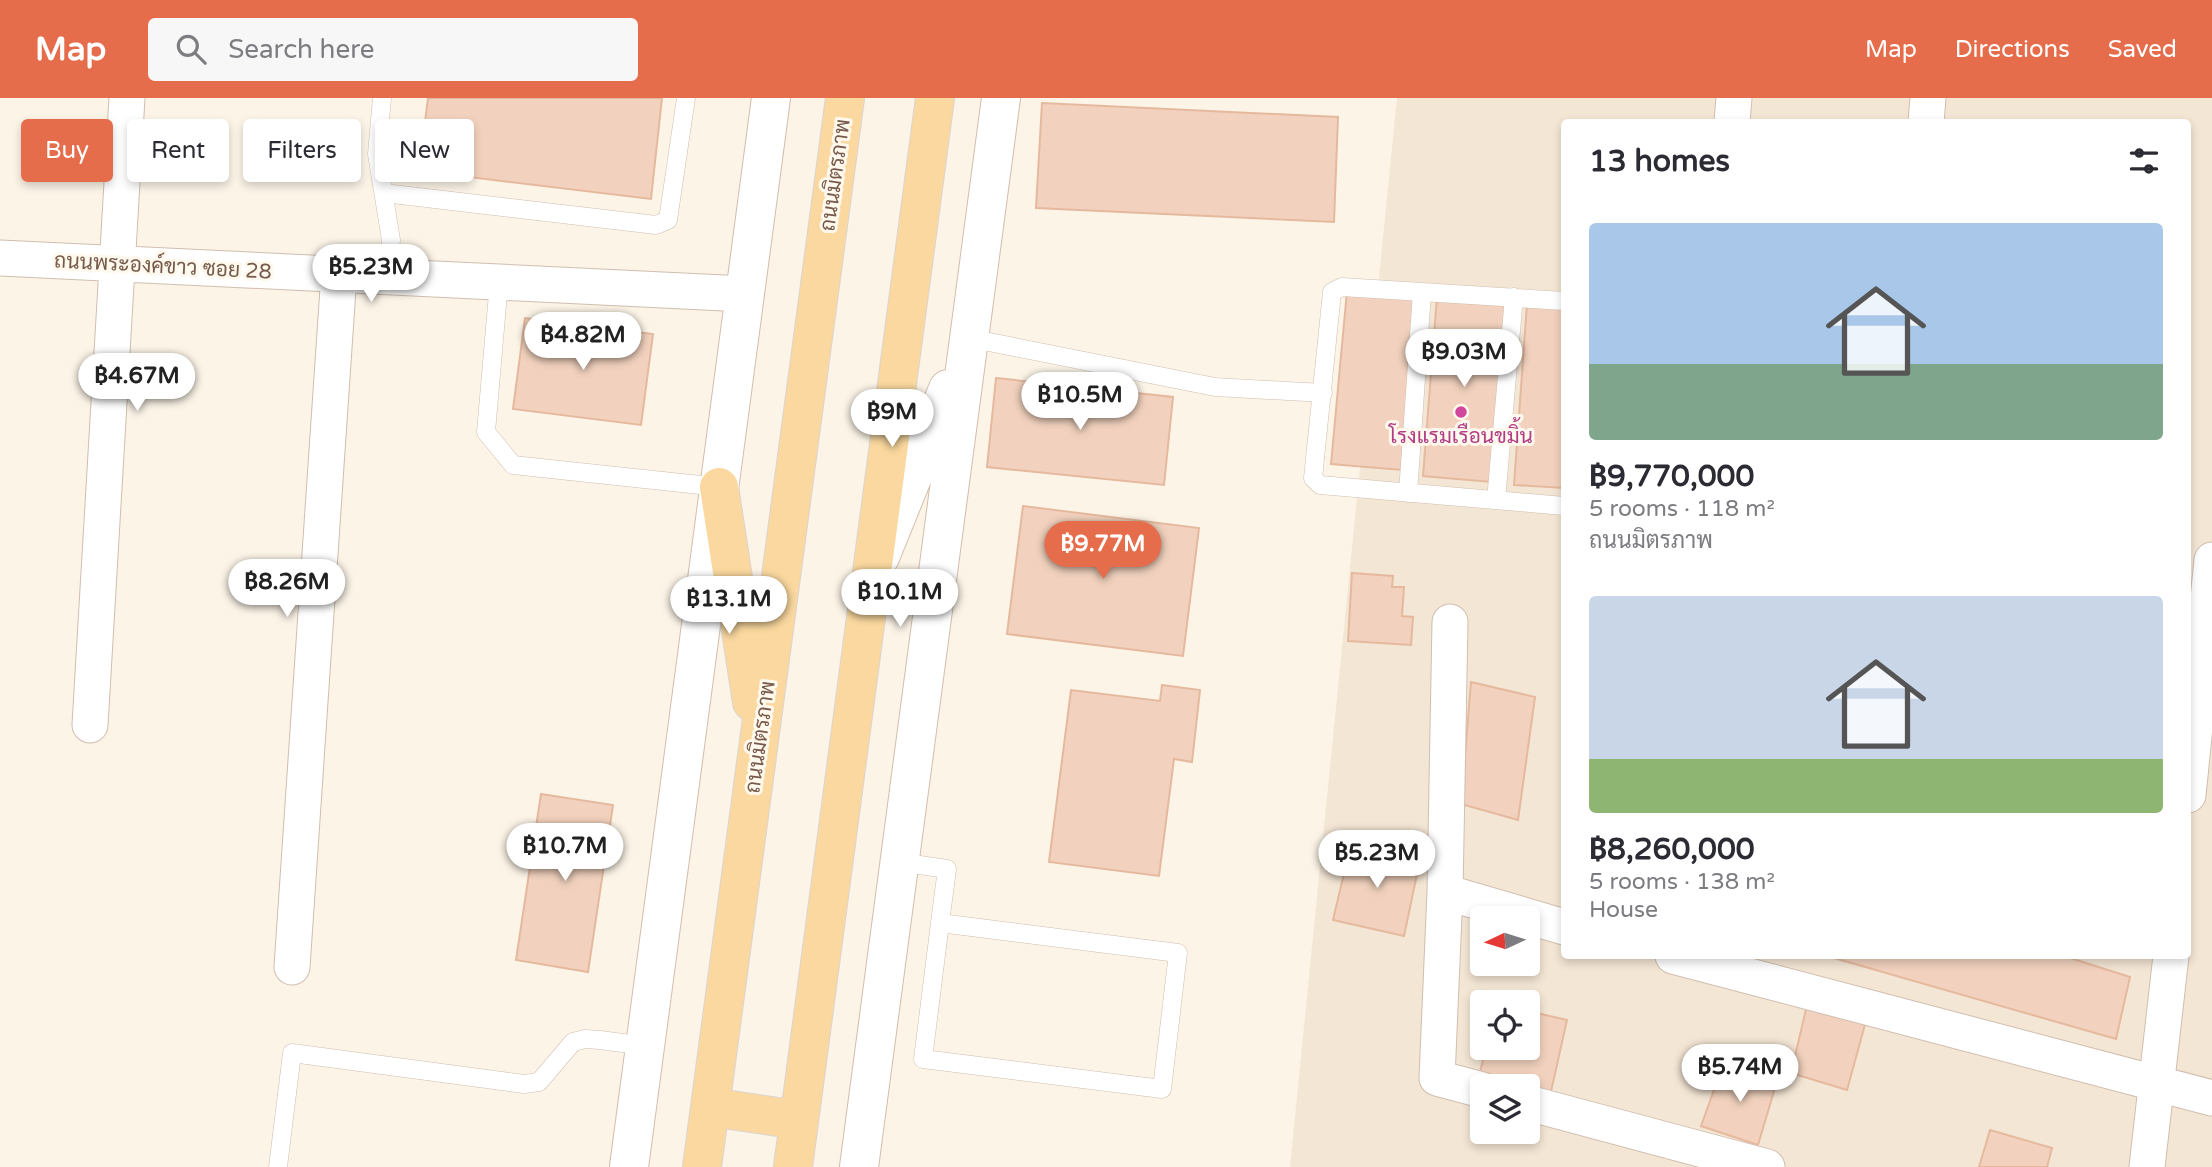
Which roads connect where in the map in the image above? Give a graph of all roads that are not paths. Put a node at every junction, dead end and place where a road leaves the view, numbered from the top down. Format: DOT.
graph roads {
  1 [pos="127,98"];
  2 [pos="382,98"];
  3 [pos="686,98"];
  4 [pos="771,98"];
  5 [pos="845,98"];
  6 [pos="935,98"];
  7 [pos="1001,98"];
  8 [pos="1734,98"];
  9 [pos="1928,98"];
  10 [pos="1732,119"];
  11 [pos="1926,119"];
  12 [pos="384,192"];
  13 [pos="0,258"];
  14 [pos="117,264"];
  15 [pos="339,274"];
  16 [pos="387,276"];
  17 [pos="499,282"];
  18 [pos="1422,292"];
  19 [pos="745,294"];
  20 [pos="1514,298"];
  21 [pos="1561,301"];
  22 [pos="969,338"];
  23 [pos="1323,393"];
  24 [pos="719,487"];
  25 [pos="1408,493"];
  26 [pos="1496,500"];
  27 [pos="1561,506"];
  28 [pos="2212,560"];
  29 [pos="870,582"];
  30 [pos="1450,622"];
  31 [pos="90,725"];
  32 [pos="759,746"];
  33 [pos="2191,766"];
  34 [pos="899,862"];
  35 [pos="1445,892"];
  36 [pos="940,923"];
  37 [pos="1561,926"];
  38 [pos="1684,959"];
  39 [pos="2171,959"];
  40 [pos="292,967"];
  41 [pos="645,1046"];
  42 [pos="2157,1084"];
  43 [pos="1470,1087"];
  44 [pos="2212,1098"];
  45 [pos="1540,1106"];
  46 [pos="710,1107"];
  47 [pos="799,1120"];
  48 [pos="278,1167"];
  49 [pos="629,1167"];
  50 [pos="702,1167"];
  51 [pos="793,1167"];
  52 [pos="859,1167"];
  53 [pos="1767,1167"];
  54 [pos="2147,1167"];
  1 -- 14 [label="street"];
  2 -- 12 [label="lane"];
  3 -- 12 [label="lane"];
  4 -- 19 [label="main road"];
  5 -- 32 [label="main road, ถนนมิตรภาพ"];
  6 -- 29 [label="main road"];
  7 -- 22 [label="main road"];
  8 -- 10 [label="street"];
  9 -- 11 [label="street"];
  12 -- 16 [label="lane"];
  13 -- 14 [label="street, ถนนพระองค์ขาว ซอย 28"];
  14 -- 15 [label="street, ถนนพระองค์ขาว ซอย 28"];
  14 -- 31 [label="street"];
  15 -- 16 [label="street, ถนนพระองค์ขาว ซอย 28"];
  15 -- 40 [label="street"];
  16 -- 17 [label="street, ถนนพระองค์ขาว ซอย 28"];
  17 -- 19 [label="street, ถนนพระองค์ขาว ซอย 28"];
  17 -- 24 [label="lane"];
  18 -- 20 [label="lane"];
  18 -- 23 [label="lane"];
  18 -- 25 [label="lane"];
  19 -- 24 [label="main road"];
  20 -- 21 [label="lane"];
  20 -- 26 [label="lane"];
  22 -- 23 [label="lane"];
  22 -- 29 [label="main road"];
  22 -- 34 [label="main road"];
  23 -- 25 [label="lane"];
  24 -- 32 [label="main road"];
  24 -- 41 [label="main road"];
  25 -- 26 [label="lane"];
  26 -- 27 [label="lane"];
  28 -- 33 [label="street"];
  29 -- 47 [label="main road"];
  30 -- 35 [label="street"];
  32 -- 46 [label="main road, ถนนมิตรภาพ"];
  34 -- 36 [label="lane"];
  34 -- 52 [label="main road"];
  35 -- 37 [label="street"];
  35 -- 43 [label="street"];
  36 -- 36 [label="lane"];
  38 -- 42 [label="street"];
  39 -- 42 [label="street"];
  41 -- 48 [label="lane"];
  41 -- 49 [label="main road"];
  42 -- 44 [label="street"];
  42 -- 54 [label="street"];
  45 -- 53 [label="street"];
  46 -- 47 [label="main road"];
  46 -- 50 [label="main road, ถนนมิตรภาพ"];
  47 -- 51 [label="main road"];
}
